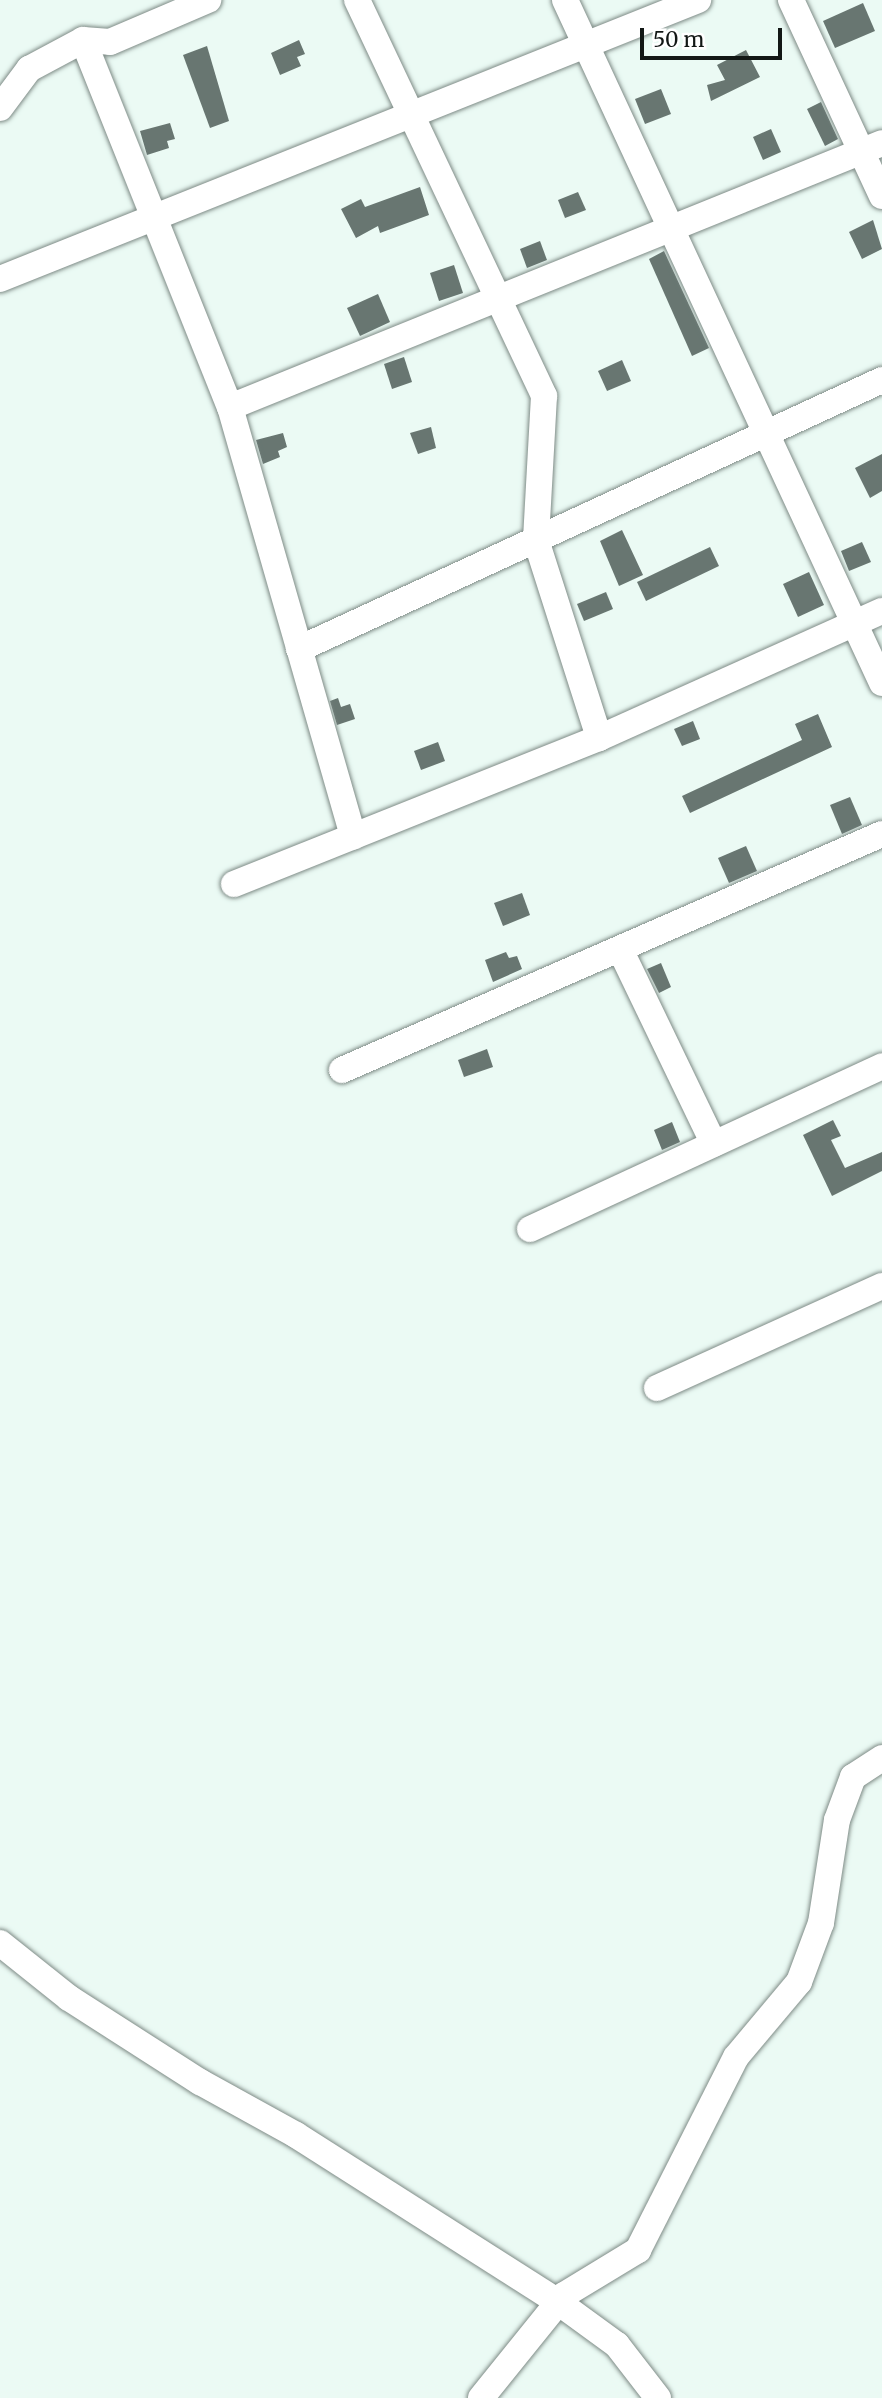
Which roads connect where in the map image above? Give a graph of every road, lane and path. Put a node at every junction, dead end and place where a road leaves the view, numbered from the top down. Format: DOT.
graph roads {
  1 [pos="208,0"];
  2 [pos="357,0"];
  3 [pos="565,0"];
  4 [pos="698,0"];
  5 [pos="791,0"];
  6 [pos="83,40"];
  7 [pos="586,45"];
  8 [pos="0,108"];
  9 [pos="411,114"];
  10 [pos="872,147"];
  11 [pos="882,197"];
  12 [pos="154,218"];
  13 [pos="671,229"];
  14 [pos="0,279"];
  15 [pos="498,299"];
  16 [pos="882,380"];
  17 [pos="230,407"];
  18 [pos="766,433"];
  19 [pos="536,540"];
  20 [pos="882,611"];
  21 [pos="854,623"];
  22 [pos="299,649"];
  23 [pos="882,683"];
  24 [pos="599,738"];
  25 [pos="882,834"];
  26 [pos="353,837"];
  27 [pos="234,884"];
  28 [pos="620,949"];
  29 [pos="882,1066"];
  30 [pos="342,1070"];
  31 [pos="714,1144"];
  32 [pos="530,1229"];
  33 [pos="882,1286"];
  34 [pos="657,1388"];
  35 [pos="882,1758"];
  36 [pos="0,1943"];
  37 [pos="558,2302"];
  38 [pos="481,2398"];
  39 [pos="658,2398"];
  1 -- 6 [label="street"];
  2 -- 9 [label="street"];
  3 -- 7 [label="street"];
  4 -- 7 [label="street"];
  5 -- 10 [label="street"];
  6 -- 8 [label="street"];
  6 -- 12 [label="street"];
  7 -- 9 [label="street"];
  7 -- 13 [label="street"];
  9 -- 12 [label="street"];
  9 -- 15 [label="street"];
  10 -- 11 [label="street"];
  10 -- 13 [label="street"];
  12 -- 14 [label="street"];
  12 -- 17 [label="street"];
  13 -- 15 [label="street"];
  13 -- 18 [label="street"];
  15 -- 17 [label="street"];
  15 -- 19 [label="street"];
  16 -- 18 [label="street"];
  17 -- 22 [label="street"];
  18 -- 19 [label="street"];
  18 -- 21 [label="street"];
  19 -- 22 [label="street"];
  19 -- 24 [label="street"];
  20 -- 21 [label="street"];
  21 -- 23 [label="street"];
  21 -- 24 [label="street"];
  22 -- 26 [label="street"];
  24 -- 26 [label="street"];
  25 -- 28 [label="street"];
  26 -- 27 [label="street"];
  28 -- 30 [label="street"];
  28 -- 31 [label="street"];
  29 -- 31 [label="street"];
  31 -- 32 [label="street"];
  33 -- 34 [label="street"];
  35 -- 37 [label="street"];
  36 -- 37 [label="street"];
  37 -- 38 [label="street"];
  37 -- 39 [label="street"];
}
